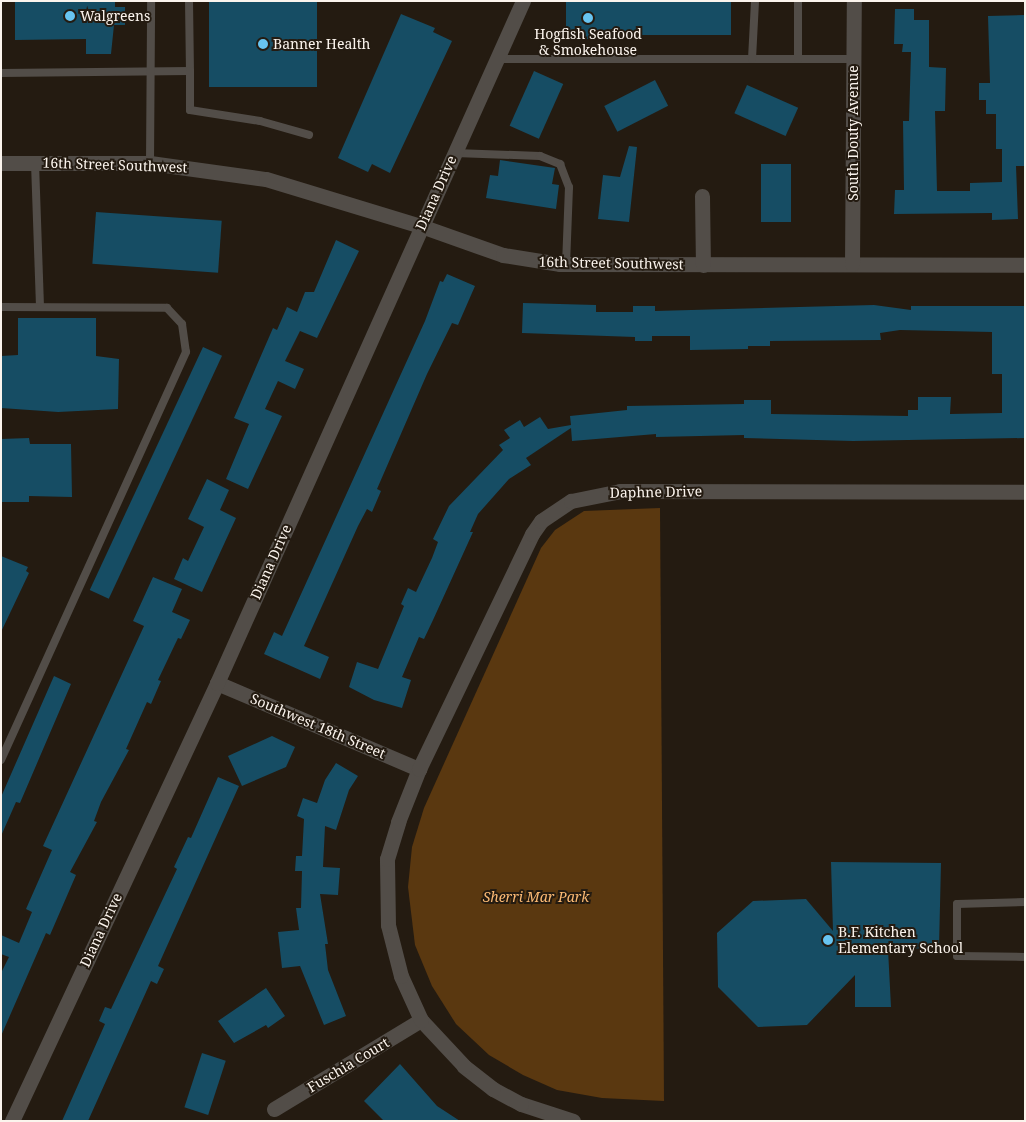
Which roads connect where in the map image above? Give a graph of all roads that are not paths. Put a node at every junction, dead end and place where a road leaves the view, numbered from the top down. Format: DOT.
graph roads {
  1 [pos="151,1"];
  2 [pos="190,1"];
  3 [pos="523,1"];
  4 [pos="755,1"];
  5 [pos="798,1"];
  6 [pos="854,1"];
  7 [pos="497,58"];
  8 [pos="752,59"];
  9 [pos="798,59"];
  10 [pos="853,59"];
  11 [pos="150,71"];
  12 [pos="190,71"];
  13 [pos="1,73"];
  14 [pos="309,135"];
  15 [pos="455,152"];
  16 [pos="1,163"];
  17 [pos="36,163"];
  18 [pos="150,163"];
  19 [pos="702,196"];
  20 [pos="422,226"];
  21 [pos="566,264"];
  22 [pos="852,264"];
  23 [pos="703,265"];
  24 [pos="1025,265"];
  25 [pos="1,307"];
  26 [pos="40,308"];
  27 [pos="1025,492"];
  28 [pos="217,683"];
  29 [pos="1,760"];
  30 [pos="419,769"];
  31 [pos="1025,902"];
  32 [pos="1025,957"];
  33 [pos="422,1020"];
  34 [pos="274,1109"];
  35 [pos="12,1121"];
  36 [pos="573,1121"];
  1 -- 11 [label="lane"];
  2 -- 12 [label="lane"];
  3 -- 7 [label="street, Diana Drive"];
  4 -- 8 [label="lane"];
  5 -- 9 [label="lane"];
  6 -- 10 [label="street, South Douty Avenue"];
  7 -- 8 [label="lane"];
  7 -- 15 [label="street, Diana Drive"];
  8 -- 9 [label="lane"];
  9 -- 10 [label="lane"];
  10 -- 22 [label="street, South Douty Avenue"];
  11 -- 12 [label="lane"];
  11 -- 13 [label="lane"];
  11 -- 18 [label="lane"];
  12 -- 14 [label="lane"];
  15 -- 20 [label="street, Diana Drive"];
  15 -- 21 [label="lane"];
  16 -- 17 [label="street, 16th Street Southwest"];
  17 -- 18 [label="street, 16th Street Southwest"];
  17 -- 26 [label="lane"];
  18 -- 20 [label="street, 16th Street Southwest"];
  19 -- 23 [label="street"];
  20 -- 21 [label="street, 16th Street Southwest"];
  20 -- 28 [label="street, Diana Drive"];
  21 -- 23 [label="street, 16th Street Southwest"];
  22 -- 23 [label="street, 16th Street Southwest"];
  22 -- 24 [label="street, 16th Street Southwest"];
  25 -- 26 [label="lane"];
  26 -- 29 [label="lane"];
  27 -- 30 [label="street, Daphne Drive"];
  28 -- 30 [label="street, Southwest 18th Street"];
  28 -- 35 [label="street, Diana Drive"];
  30 -- 33 [label="street, Daphne Drive"];
  31 -- 32 [label="lane"];
  33 -- 34 [label="street, Fuschia Court"];
  33 -- 36 [label="street, Daphne Drive"];
}
